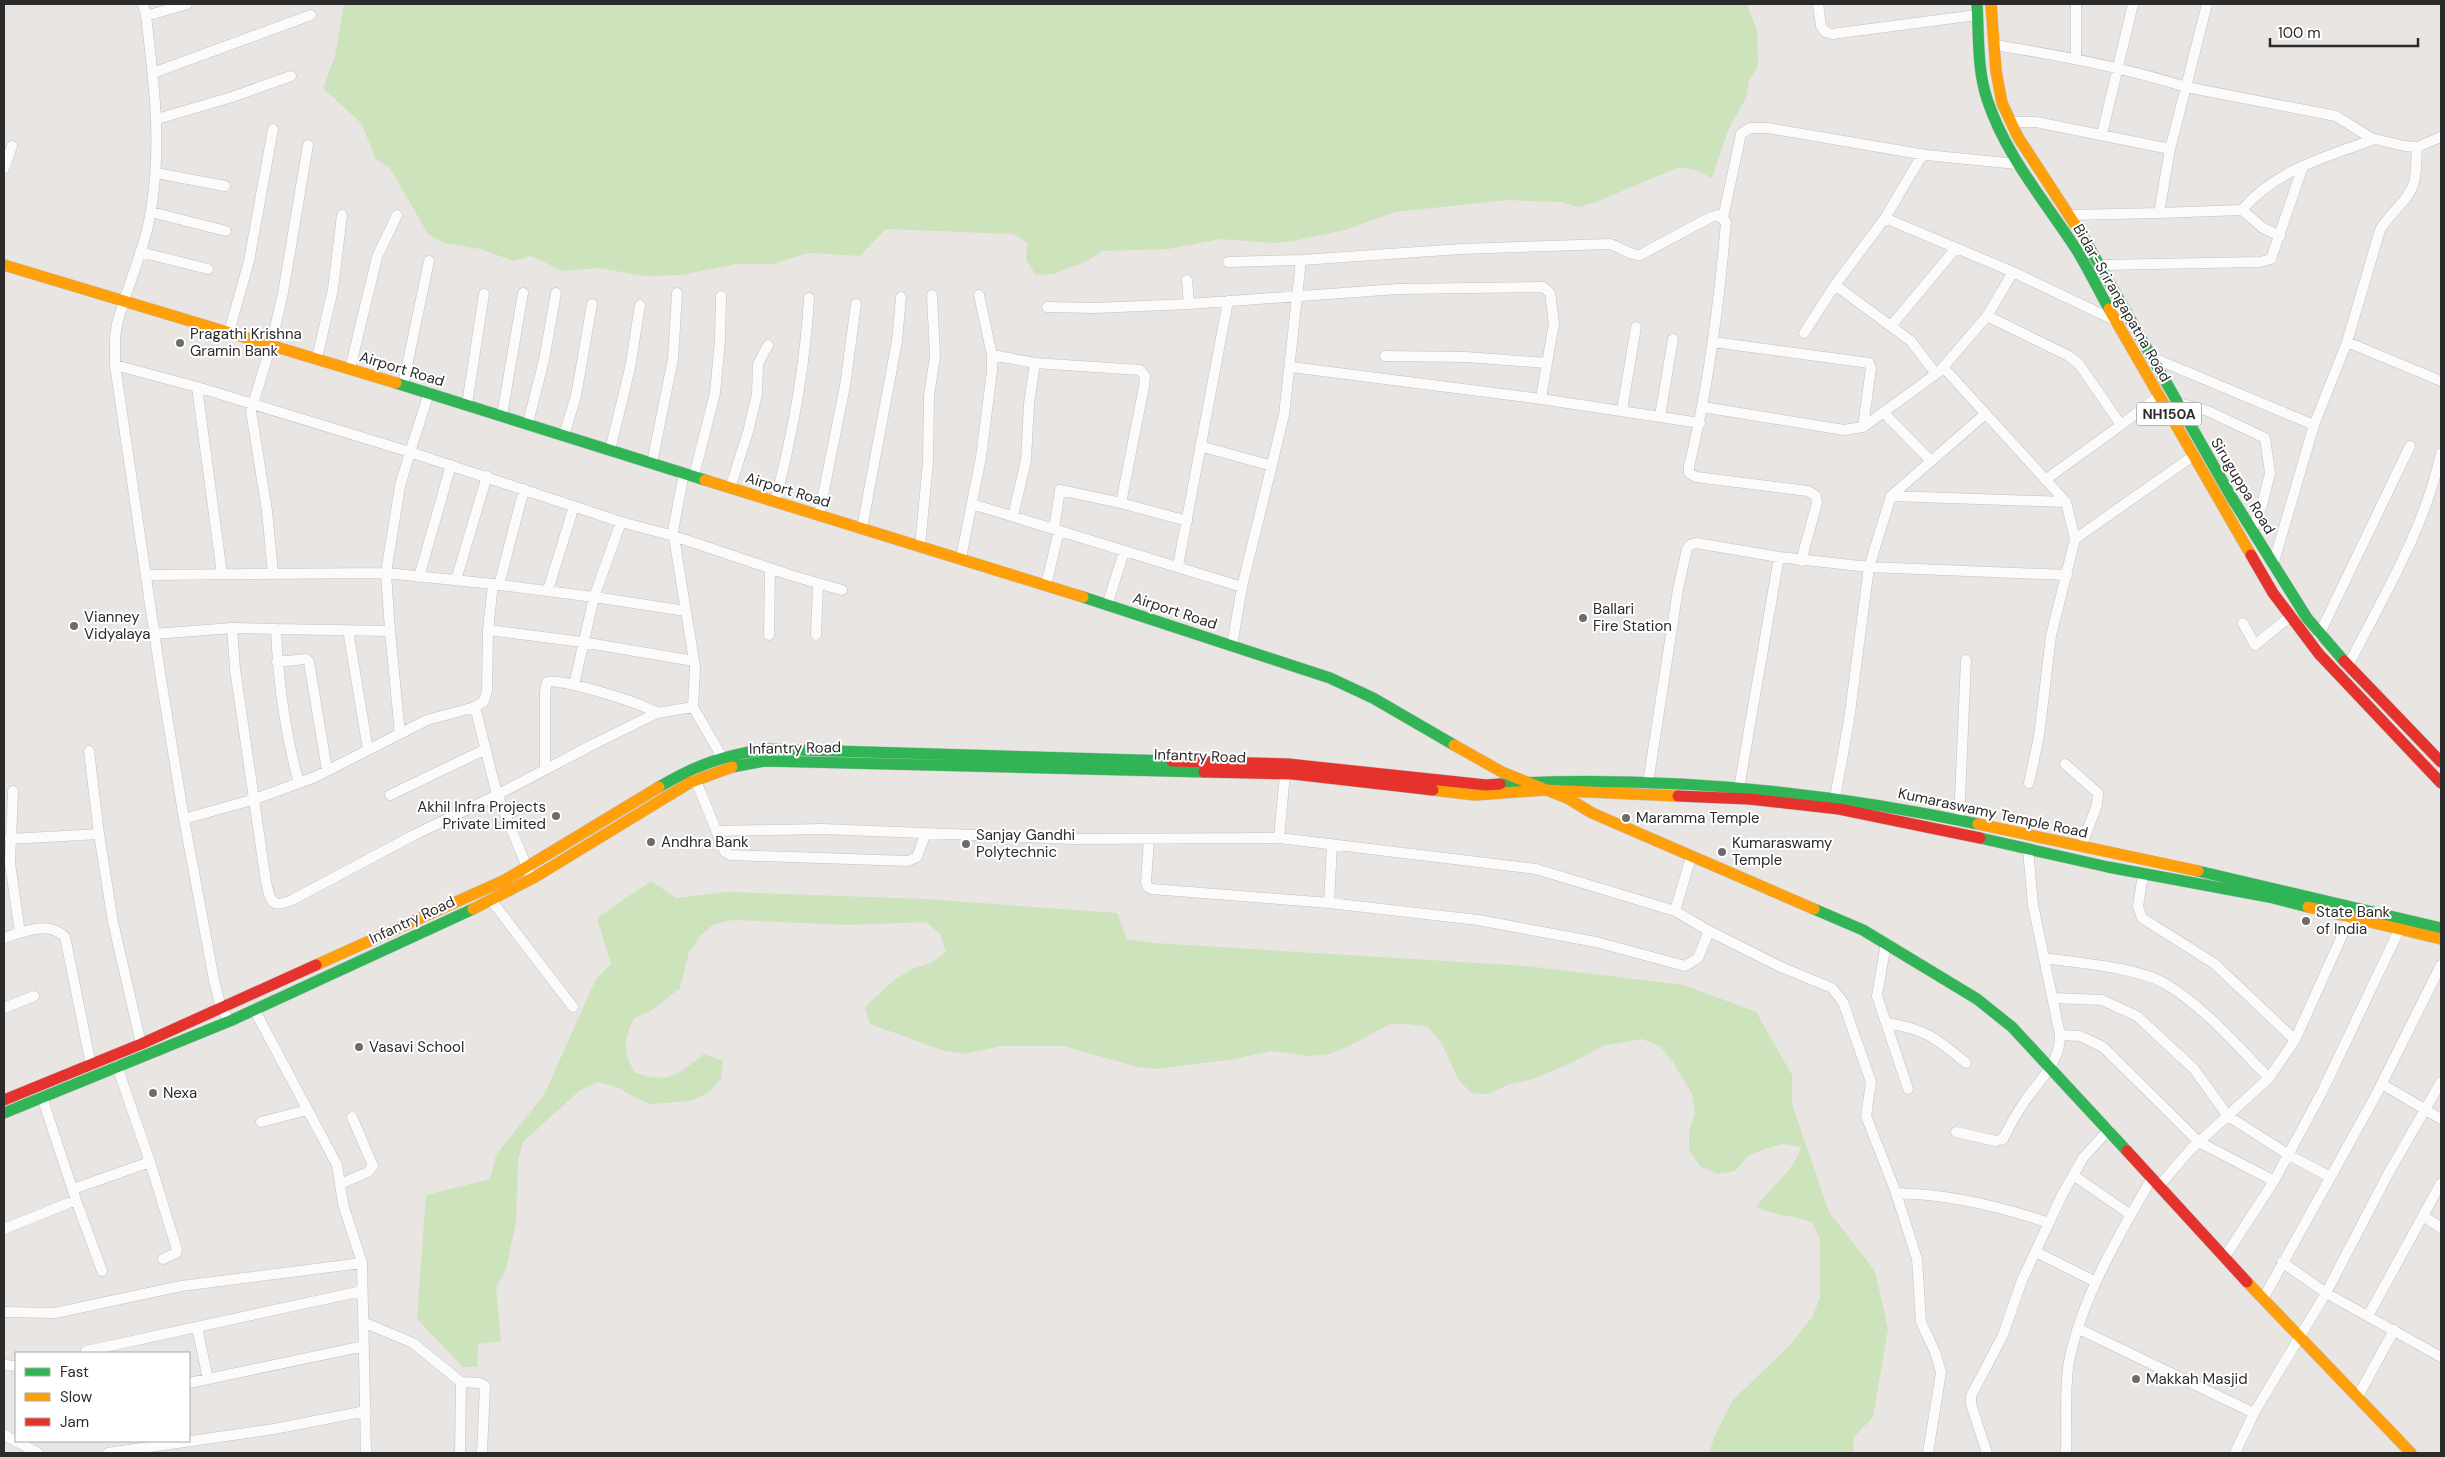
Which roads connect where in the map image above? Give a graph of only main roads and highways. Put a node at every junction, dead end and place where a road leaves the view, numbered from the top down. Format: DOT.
graph roads {
  1 [pos="1991,4"];
  2 [pos="1977,9"];
  3 [pos="4,265"];
  4 [pos="2441,762"];
  5 [pos="1530,782"];
  6 [pos="2441,783"];
  7 [pos="1545,790"];
  8 [pos="2441,928"];
  9 [pos="2441,938"];
  10 [pos="4,1100"];
  11 [pos="4,1113"];
  12 [pos="2411,1453"];
  1 -- 4 [label="main road, Siruguppa Road / NH150A"];
  2 -- 6 [label="main road, Bidar-Srirangapatna Road / NH150A"];
  3 -- 5 [label="main road, Airport Road"];
  5 -- 7 [label="main road, Airport Road"];
  5 -- 8 [label="main road, Kumaraswamy Temple Road"];
  5 -- 10 [label="main road, Infantry Road"];
  7 -- 9 [label="main road, Kumaraswamy Temple Road"];
  7 -- 11 [label="main road, Infantry Road"];
  7 -- 12 [label="main road, Airport Road"];
}
